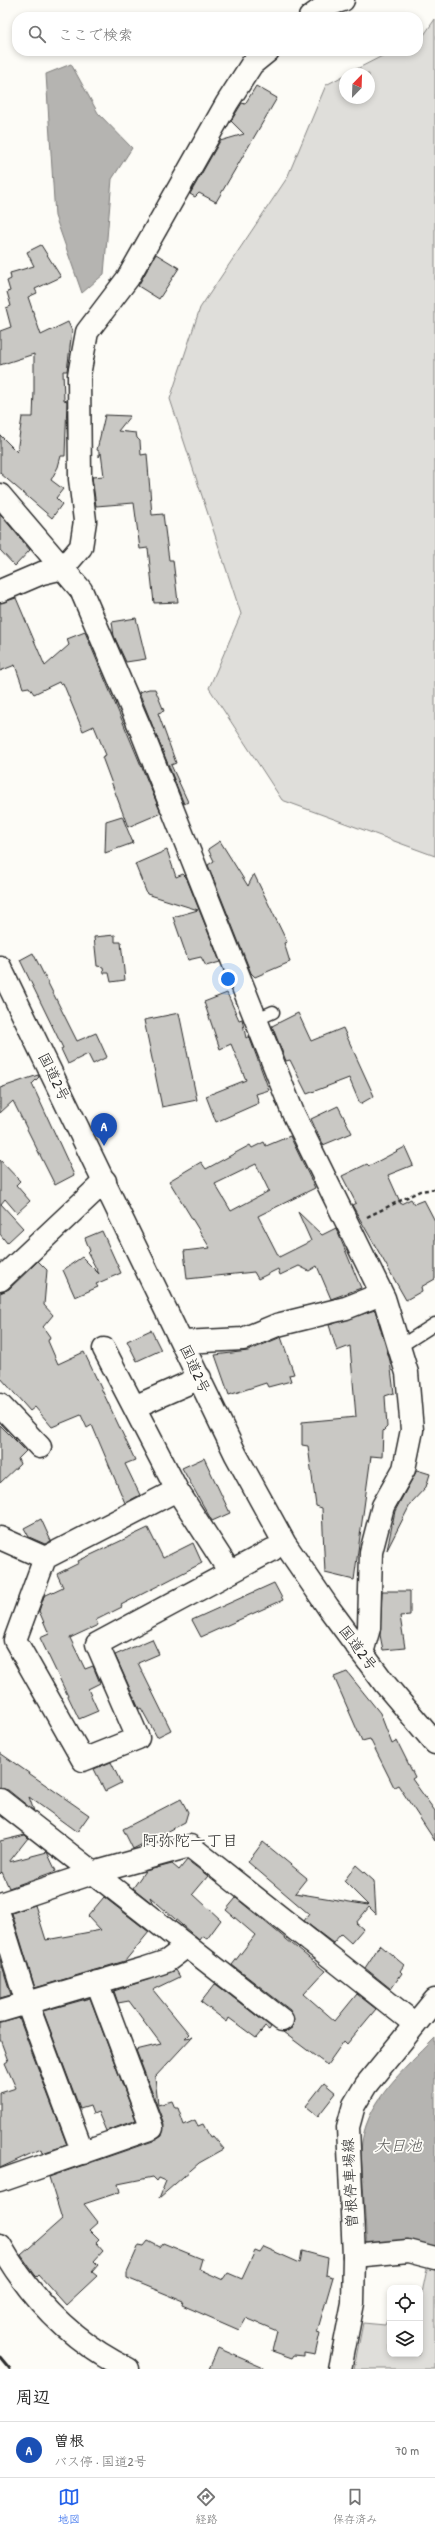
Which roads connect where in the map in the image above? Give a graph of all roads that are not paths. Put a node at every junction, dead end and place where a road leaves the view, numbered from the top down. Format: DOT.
graph roads {
  1 [pos="343,0"];
  2 [pos="317,12"];
  3 [pos="262,56"];
  4 [pos="0,495"];
  5 [pos="63,568"];
  6 [pos="0,590"];
  7 [pos="0,967"];
  8 [pos="105,1181"];
  9 [pos="2,1275"];
  10 [pos="381,1294"];
  11 [pos="435,1324"];
  12 [pos="183,1342"];
  13 [pos="399,1347"];
  14 [pos="200,1378"];
  15 [pos="0,1405"];
  16 [pos="134,1407"];
  17 [pos="40,1447"];
  18 [pos="177,1490"];
  19 [pos="0,1538"];
  20 [pos="272,1550"];
  21 [pos="45,1558"];
  22 [pos="230,1572"];
  23 [pos="362,1653"];
  24 [pos="435,1743"];
  25 [pos="0,1800"];
  26 [pos="93,1873"];
  27 [pos="0,1904"];
  28 [pos="0,1917"];
  29 [pos="187,1946"];
  30 [pos="97,1982"];
  31 [pos="435,2000"];
  32 [pos="27,2003"];
  33 [pos="0,2011"];
  34 [pos="282,2020"];
  35 [pos="415,2024"];
  36 [pos="83,2153"];
  37 [pos="0,2181"];
  38 [pos="0,2245"];
  39 [pos="354,2256"];
  40 [pos="435,2258"];
  41 [pos="128,2369"];
  42 [pos="340,2369"];
  1 -- 2 [label="main road"];
  3 -- 5 [label="main road"];
  4 -- 5 [label="main road"];
  5 -- 6 [label="main road"];
  5 -- 10 [label="main road"];
  7 -- 8 [label="main road, 国道2号"];
  8 -- 9 [label="main road"];
  8 -- 12 [label="main road, 国道2号"];
  10 -- 12 [label="main road"];
  10 -- 13 [label="main road"];
  11 -- 13 [label="lane"];
  12 -- 14 [label="main road, 国道2号"];
  13 -- 23 [label="main road"];
  14 -- 16 [label="main road"];
  14 -- 23 [label="main road, 国道2号"];
  15 -- 17 [label="main road"];
  16 -- 18 [label="main road"];
  16 -- 18 [label="main road"];
  18 -- 21 [label="main road"];
  18 -- 22 [label="main road"];
  19 -- 21 [label="main road"];
  20 -- 22 [label="main road"];
  21 -- 22 [label="main road"];
  23 -- 24 [label="main road, 国道2号"];
  25 -- 26 [label="main road"];
  26 -- 27 [label="main road"];
  26 -- 29 [label="main road"];
  26 -- 35 [label="main road"];
  28 -- 32 [label="main road"];
  29 -- 30 [label="main road"];
  29 -- 34 [label="main road"];
  30 -- 32 [label="main road"];
  30 -- 36 [label="main road"];
  31 -- 35 [label="main road, 曽根停車場線"];
  32 -- 33 [label="main road"];
  32 -- 36 [label="main road"];
  35 -- 39 [label="main road, 曽根停車場線"];
  36 -- 37 [label="main road"];
  38 -- 41 [label="main road"];
  39 -- 40 [label="main road"];
  39 -- 42 [label="main road, 曽根停車場線"];
}
